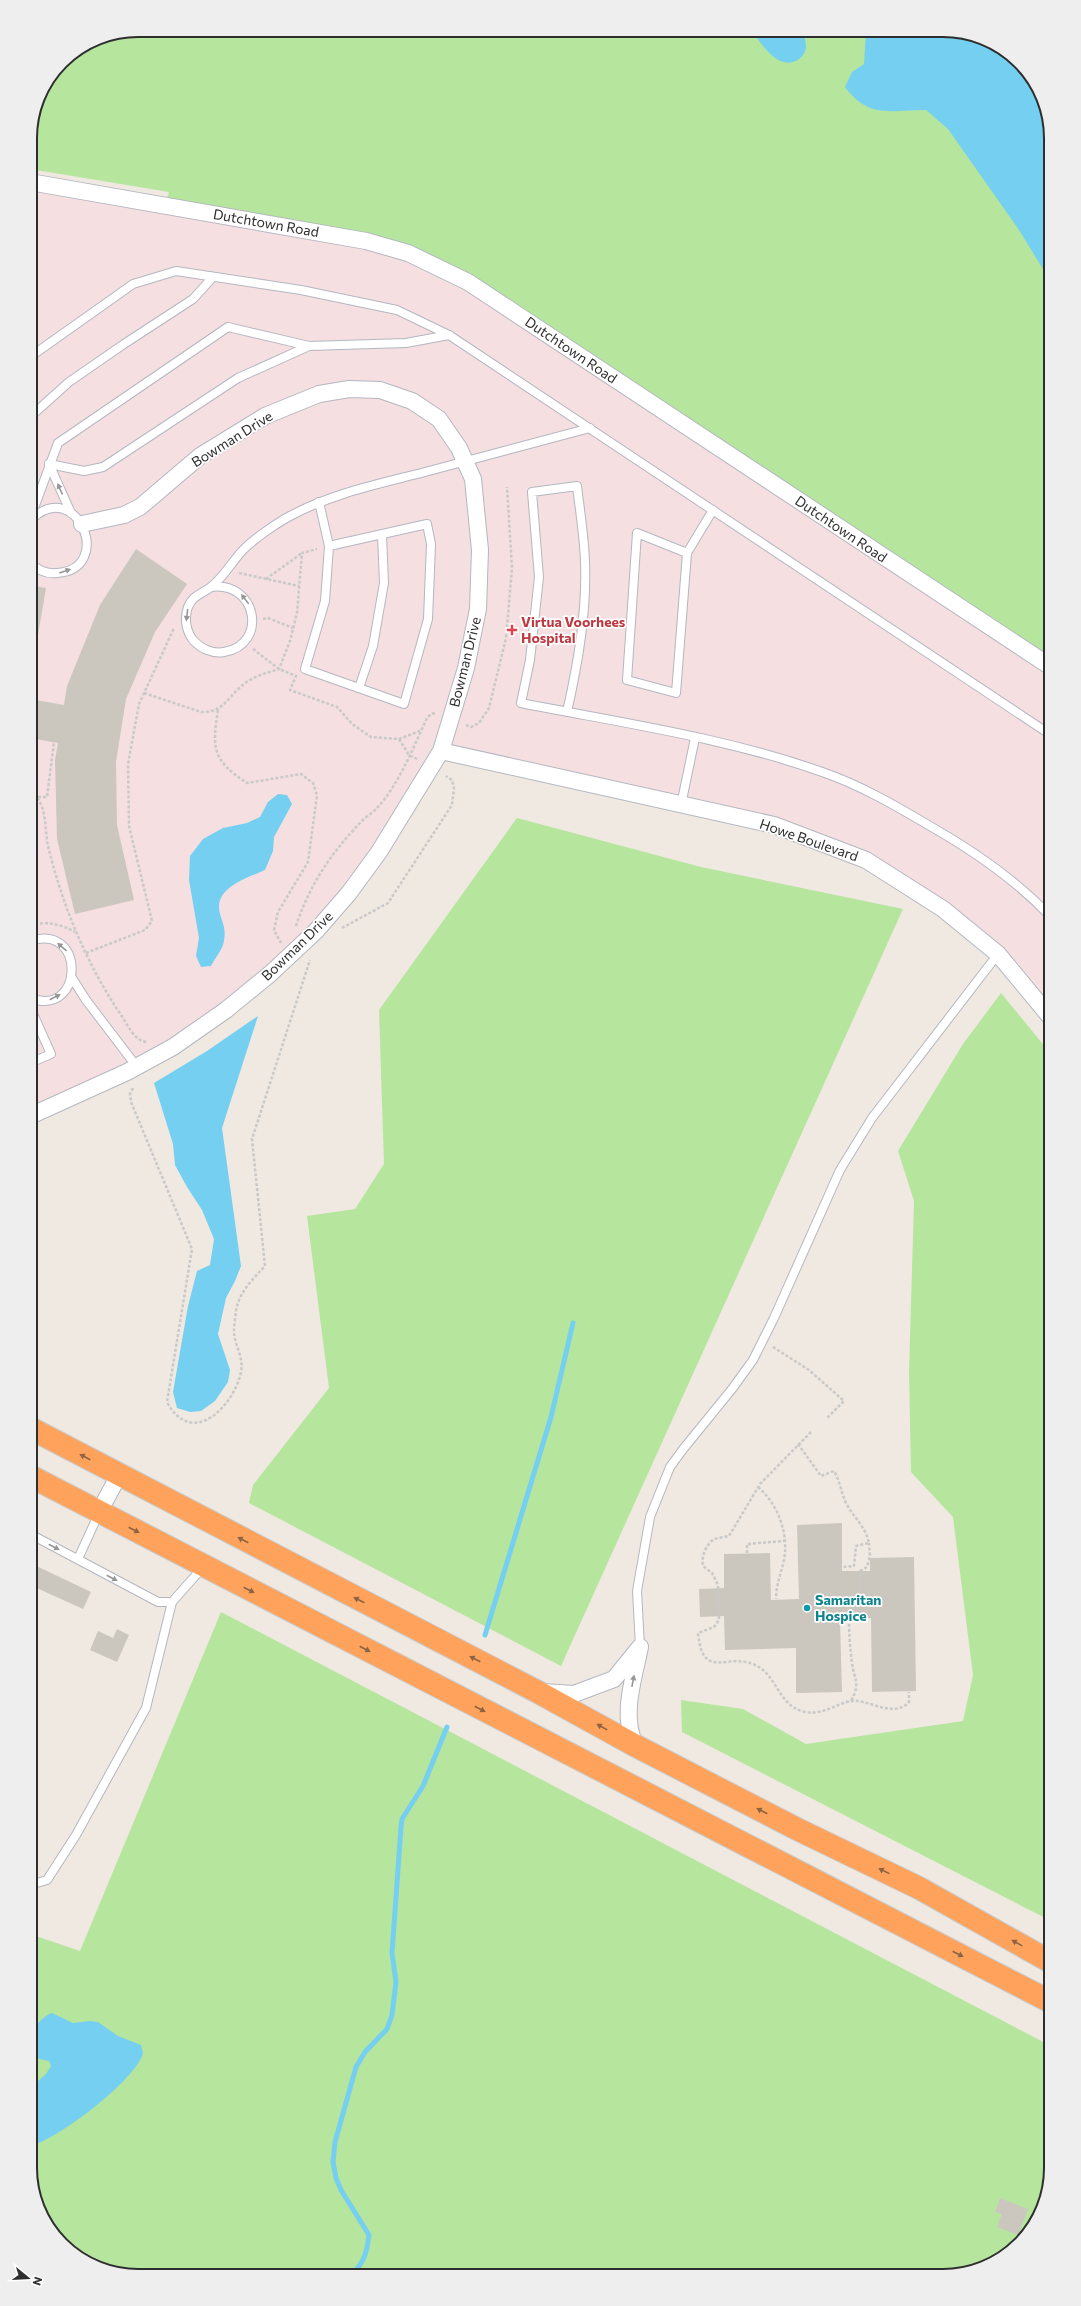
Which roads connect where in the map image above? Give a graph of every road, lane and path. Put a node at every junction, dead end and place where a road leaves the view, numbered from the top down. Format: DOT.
graph roads {
  1 [pos="37,183"];
  2 [pos="213,277"];
  3 [pos="449,335"];
  4 [pos="309,346"];
  5 [pos="37,352"];
  6 [pos="37,411"];
  7 [pos="590,428"];
  8 [pos="465,461"];
  9 [pos="49,464"];
  10 [pos="507,487"];
  11 [pos="37,499"];
  12 [pos="319,502"];
  13 [pos="714,510"];
  14 [pos="37,515"];
  15 [pos="77,518"];
  16 [pos="382,535"];
  17 [pos="329,546"];
  18 [pos="302,553"];
  19 [pos="687,553"];
  20 [pos="37,568"];
  21 [pos="226,570"];
  22 [pos="266,579"];
  23 [pos="299,586"];
  24 [pos="211,587"];
  25 [pos="252,620"];
  26 [pos="174,628"];
  27 [pos="293,628"];
  28 [pos="1044,662"];
  29 [pos="279,669"];
  30 [pos="359,688"];
  31 [pos="218,710"];
  32 [pos="567,712"];
  33 [pos="451,719"];
  34 [pos="421,730"];
  35 [pos="1044,730"];
  36 [pos="695,738"];
  37 [pos="399,739"];
  38 [pos="54,742"];
  39 [pos="441,751"];
  40 [pos="409,755"];
  41 [pos="431,767"];
  42 [pos="38,797"];
  43 [pos="681,805"];
  44 [pos="1044,910"];
  45 [pos="37,924"];
  46 [pos="295,930"];
  47 [pos="76,933"];
  48 [pos="336,933"];
  49 [pos="285,939"];
  50 [pos="37,940"];
  51 [pos="281,943"];
  52 [pos="275,948"];
  53 [pos="86,953"];
  54 [pos="998,954"];
  55 [pos="305,964"];
  56 [pos="72,978"];
  57 [pos="37,999"];
  58 [pos="1044,1010"];
  59 [pos="37,1023"];
  60 [pos="149,1043"];
  61 [pos="37,1061"];
  62 [pos="137,1067"];
  63 [pos="134,1086"];
  64 [pos="37,1113"];
  65 [pos="762,1341"];
  66 [pos="827,1418"];
  67 [pos="37,1432"];
  68 [pos="811,1432"];
  69 [pos="798,1444"];
  70 [pos="119,1475"];
  71 [pos="37,1480"];
  72 [pos="758,1487"];
  73 [pos="99,1512"];
  74 [pos="37,1538"];
  75 [pos="784,1541"];
  76 [pos="869,1543"];
  77 [pos="747,1553"];
  78 [pos="78,1559"];
  79 [pos="204,1566"];
  80 [pos="842,1567"];
  81 [pos="861,1591"];
  82 [pos="776,1600"];
  83 [pos="172,1602"];
  84 [pos="849,1619"];
  85 [pos="640,1647"];
  86 [pos="538,1692"];
  87 [pos="909,1692"];
  88 [pos="851,1702"];
  89 [pos="636,1746"];
  90 [pos="37,1883"];
  91 [pos="1044,1958"];
  92 [pos="1044,1998"];
  1 -- 28 [label="street, Dutchtown Road"];
  2 -- 3 [label="lane"];
  2 -- 5 [label="lane"];
  2 -- 6 [label="lane"];
  3 -- 4 [label="lane"];
  3 -- 7 [label="lane"];
  4 -- 9 [label="lane"];
  4 -- 9 [label="lane"];
  7 -- 8 [label="lane"];
  7 -- 13 [label="lane"];
  8 -- 12 [label="lane"];
  8 -- 15 [label="street, Bowman Drive"];
  8 -- 33 [label="street, Bowman Drive"];
  9 -- 11 [label="lane"];
  15 -- 9 [label="lane, one-way"];
  10 -- 33 [label="path"];
  12 -- 17 [label="lane"];
  12 -- 21 [label="lane"];
  13 -- 19 [label="lane"];
  13 -- 35 [label="lane"];
  14 -- 15 [label="lane"];
  20 -- 15 [label="lane, one-way"];
  16 -- 17 [label="lane"];
  16 -- 30 [label="lane"];
  16 -- 30 [label="lane"];
  17 -- 30 [label="lane"];
  18 -- 22 [label="path"];
  19 -- 19 [label="lane"];
  21 -- 22 [label="path"];
  21 -- 24 [label="lane"];
  22 -- 23 [label="path"];
  25 -- 24 [label="lane, one-way"];
  24 -- 25 [label="lane, one-way"];
  25 -- 27 [label="path"];
  26 -- 53 [label="path"];
  29 -- 37 [label="path"];
  31 -- 51 [label="path"];
  32 -- 32 [label="lane"];
  32 -- 36 [label="lane"];
  33 -- 34 [label="path"];
  33 -- 39 [label="street, Bowman Drive"];
  34 -- 37 [label="path"];
  34 -- 40 [label="path"];
  36 -- 43 [label="lane"];
  36 -- 44 [label="lane"];
  37 -- 40 [label="path"];
  38 -- 42 [label="path"];
  39 -- 41 [label="street, Bowman Drive"];
  39 -- 43 [label="street, Howe Boulevard"];
  40 -- 41 [label="path"];
  40 -- 46 [label="path"];
  41 -- 48 [label="path"];
  41 -- 62 [label="street, Bowman Drive"];
  42 -- 47 [label="path"];
  43 -- 54 [label="street, Howe Boulevard"];
  45 -- 47 [label="path"];
  47 -- 53 [label="path"];
  49 -- 51 [label="path"];
  56 -- 50 [label="lane, one-way"];
  51 -- 52 [label="path"];
  53 -- 60 [label="path"];
  54 -- 58 [label="street, Howe Boulevard"];
  54 -- 65 [label="lane"];
  55 -- 63 [label="path"];
  57 -- 56 [label="lane, one-way"];
  56 -- 62 [label="lane"];
  59 -- 61 [label="lane"];
  62 -- 64 [label="street, Bowman Drive"];
  65 -- 66 [label="path"];
  65 -- 85 [label="lane"];
  70 -- 67 [label="highway, one-way"];
  68 -- 69 [label="path"];
  69 -- 72 [label="path"];
  69 -- 76 [label="path"];
  70 -- 73 [label="street"];
  86 -- 70 [label="highway, one-way"];
  71 -- 73 [label="highway"];
  72 -- 75 [label="path"];
  72 -- 88 [label="path"];
  73 -- 78 [label="lane"];
  73 -- 79 [label="highway, one-way"];
  74 -- 78 [label="lane, one-way"];
  75 -- 77 [label="path"];
  75 -- 82 [label="path"];
  76 -- 80 [label="path"];
  76 -- 81 [label="path"];
  78 -- 83 [label="lane, one-way"];
  79 -- 83 [label="lane"];
  79 -- 92 [label="highway, one-way"];
  83 -- 90 [label="lane"];
  84 -- 88 [label="path"];
  85 -- 86 [label="street"];
  89 -- 85 [label="street, one-way"];
  89 -- 86 [label="highway, one-way"];
  87 -- 88 [label="path"];
  91 -- 89 [label="highway, one-way"];
}
